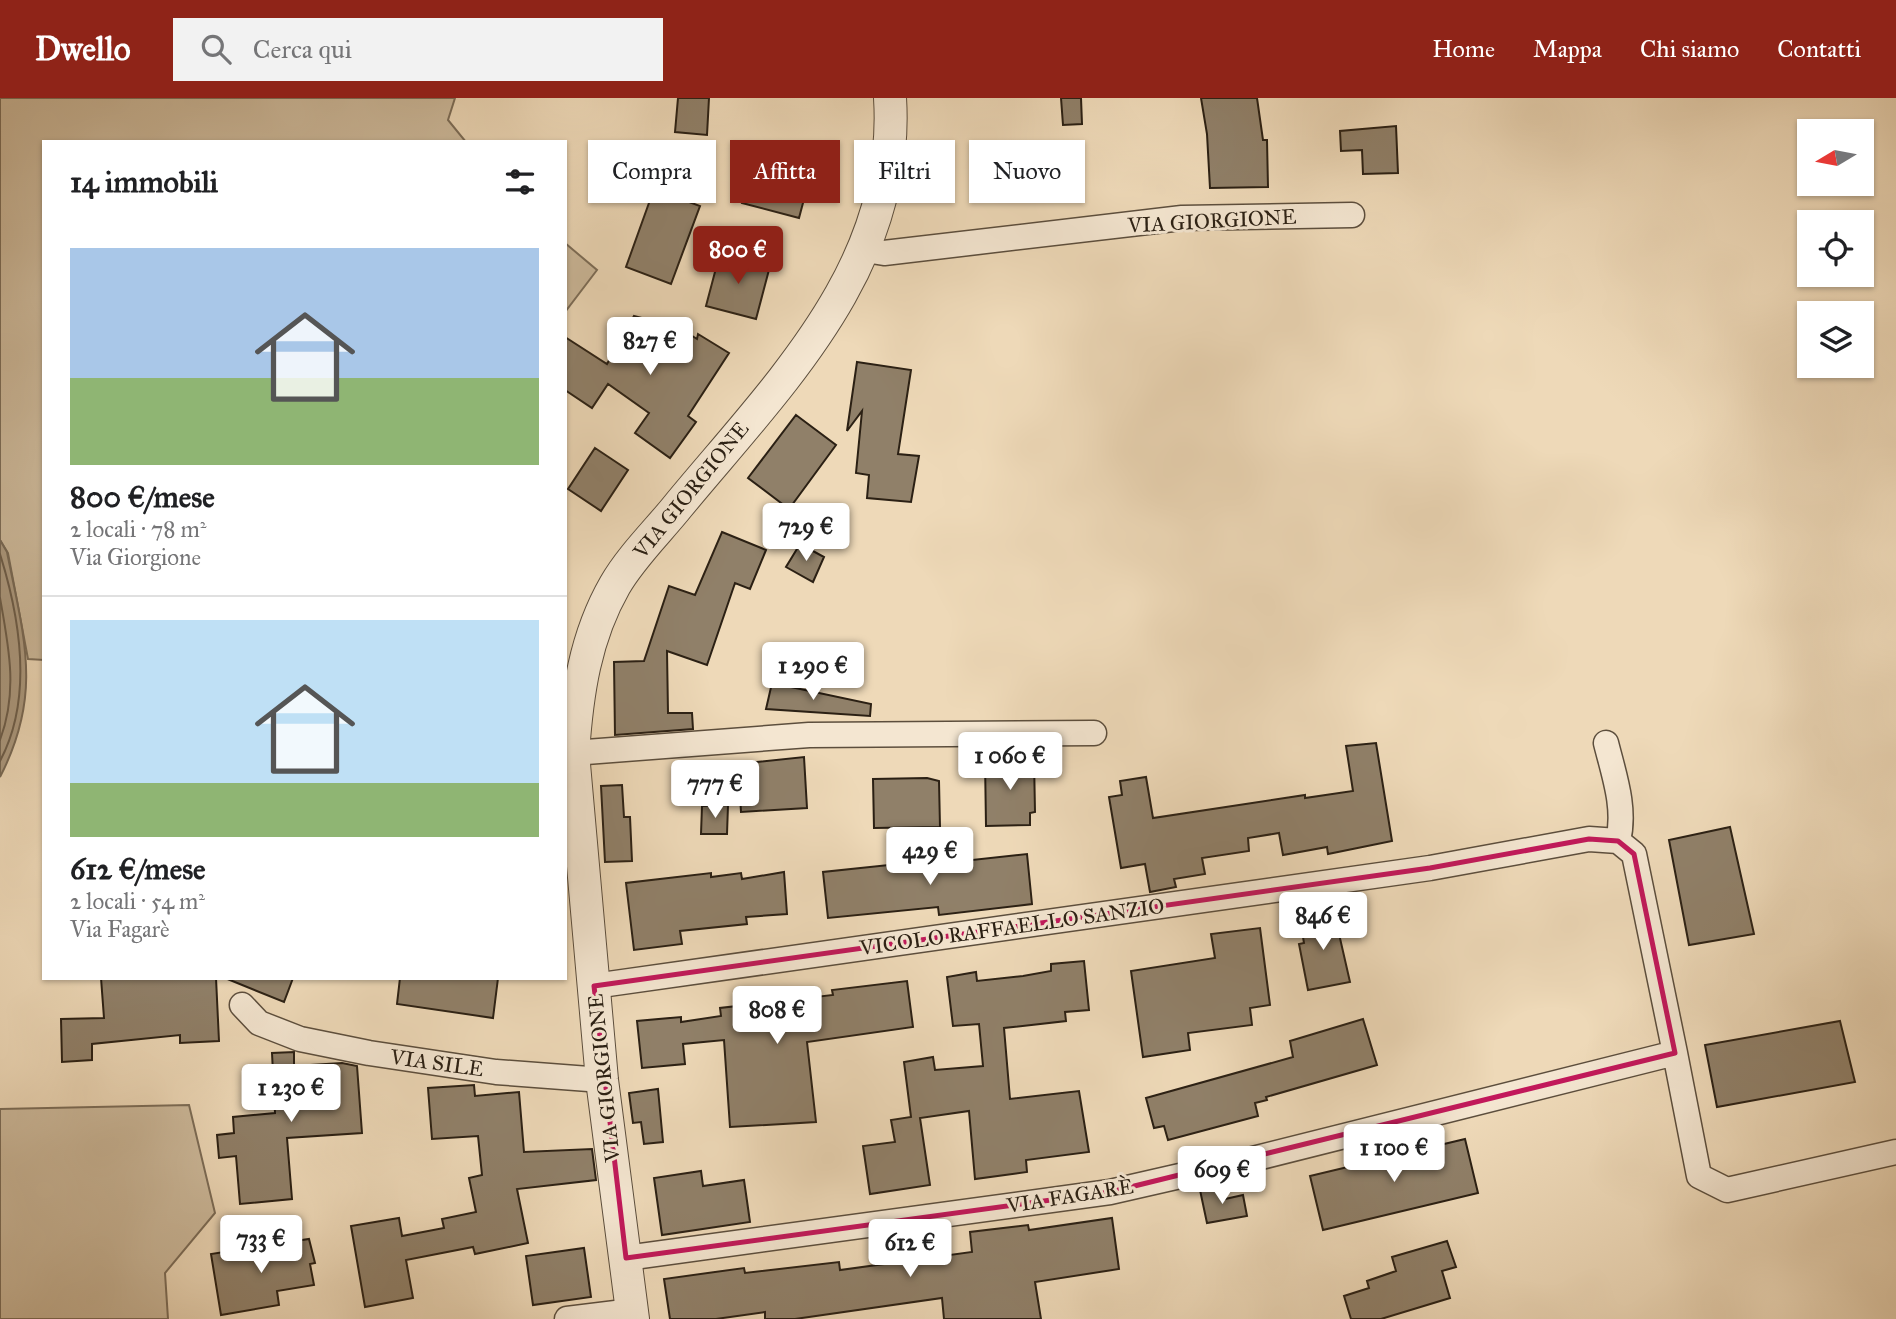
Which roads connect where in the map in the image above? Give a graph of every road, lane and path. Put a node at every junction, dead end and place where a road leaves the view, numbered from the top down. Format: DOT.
graph roads {
  1 [pos="890,98"];
  2 [pos="1352,215"];
  3 [pos="865,250"];
  4 [pos="1094,733"];
  5 [pos="1606,743"];
  6 [pos="573,753"];
  7 [pos="1618,841"];
  8 [pos="594,986"];
  9 [pos="242,1005"];
  10 [pos="1675,1053"];
  11 [pos="602,1080"];
  12 [pos="1896,1153"];
  13 [pos="626,1258"];
  14 [pos="633,1315"];
  15 [pos="567,1319"];
  1 -- 3 [label="street, VIA GIORGIONE"];
  2 -- 3 [label="street, VIA GIORGIONE"];
  3 -- 6 [label="street, VIA GIORGIONE"];
  4 -- 6 [label="street"];
  5 -- 7 [label="street"];
  6 -- 8 [label="street, VIA GIORGIONE"];
  7 -- 8 [label="street, VICOLO RAFFAELLO SANZIO"];
  7 -- 10 [label="street"];
  8 -- 11 [label="street, VIA GIORGIONE"];
  9 -- 11 [label="street, VIA SILE"];
  10 -- 12 [label="street"];
  10 -- 13 [label="street, VIA FAGARÈ"];
  11 -- 13 [label="street, VIA GIORGIONE"];
  13 -- 14 [label="street, VIA GIORGIONE"];
  14 -- 15 [label="street"];
}
